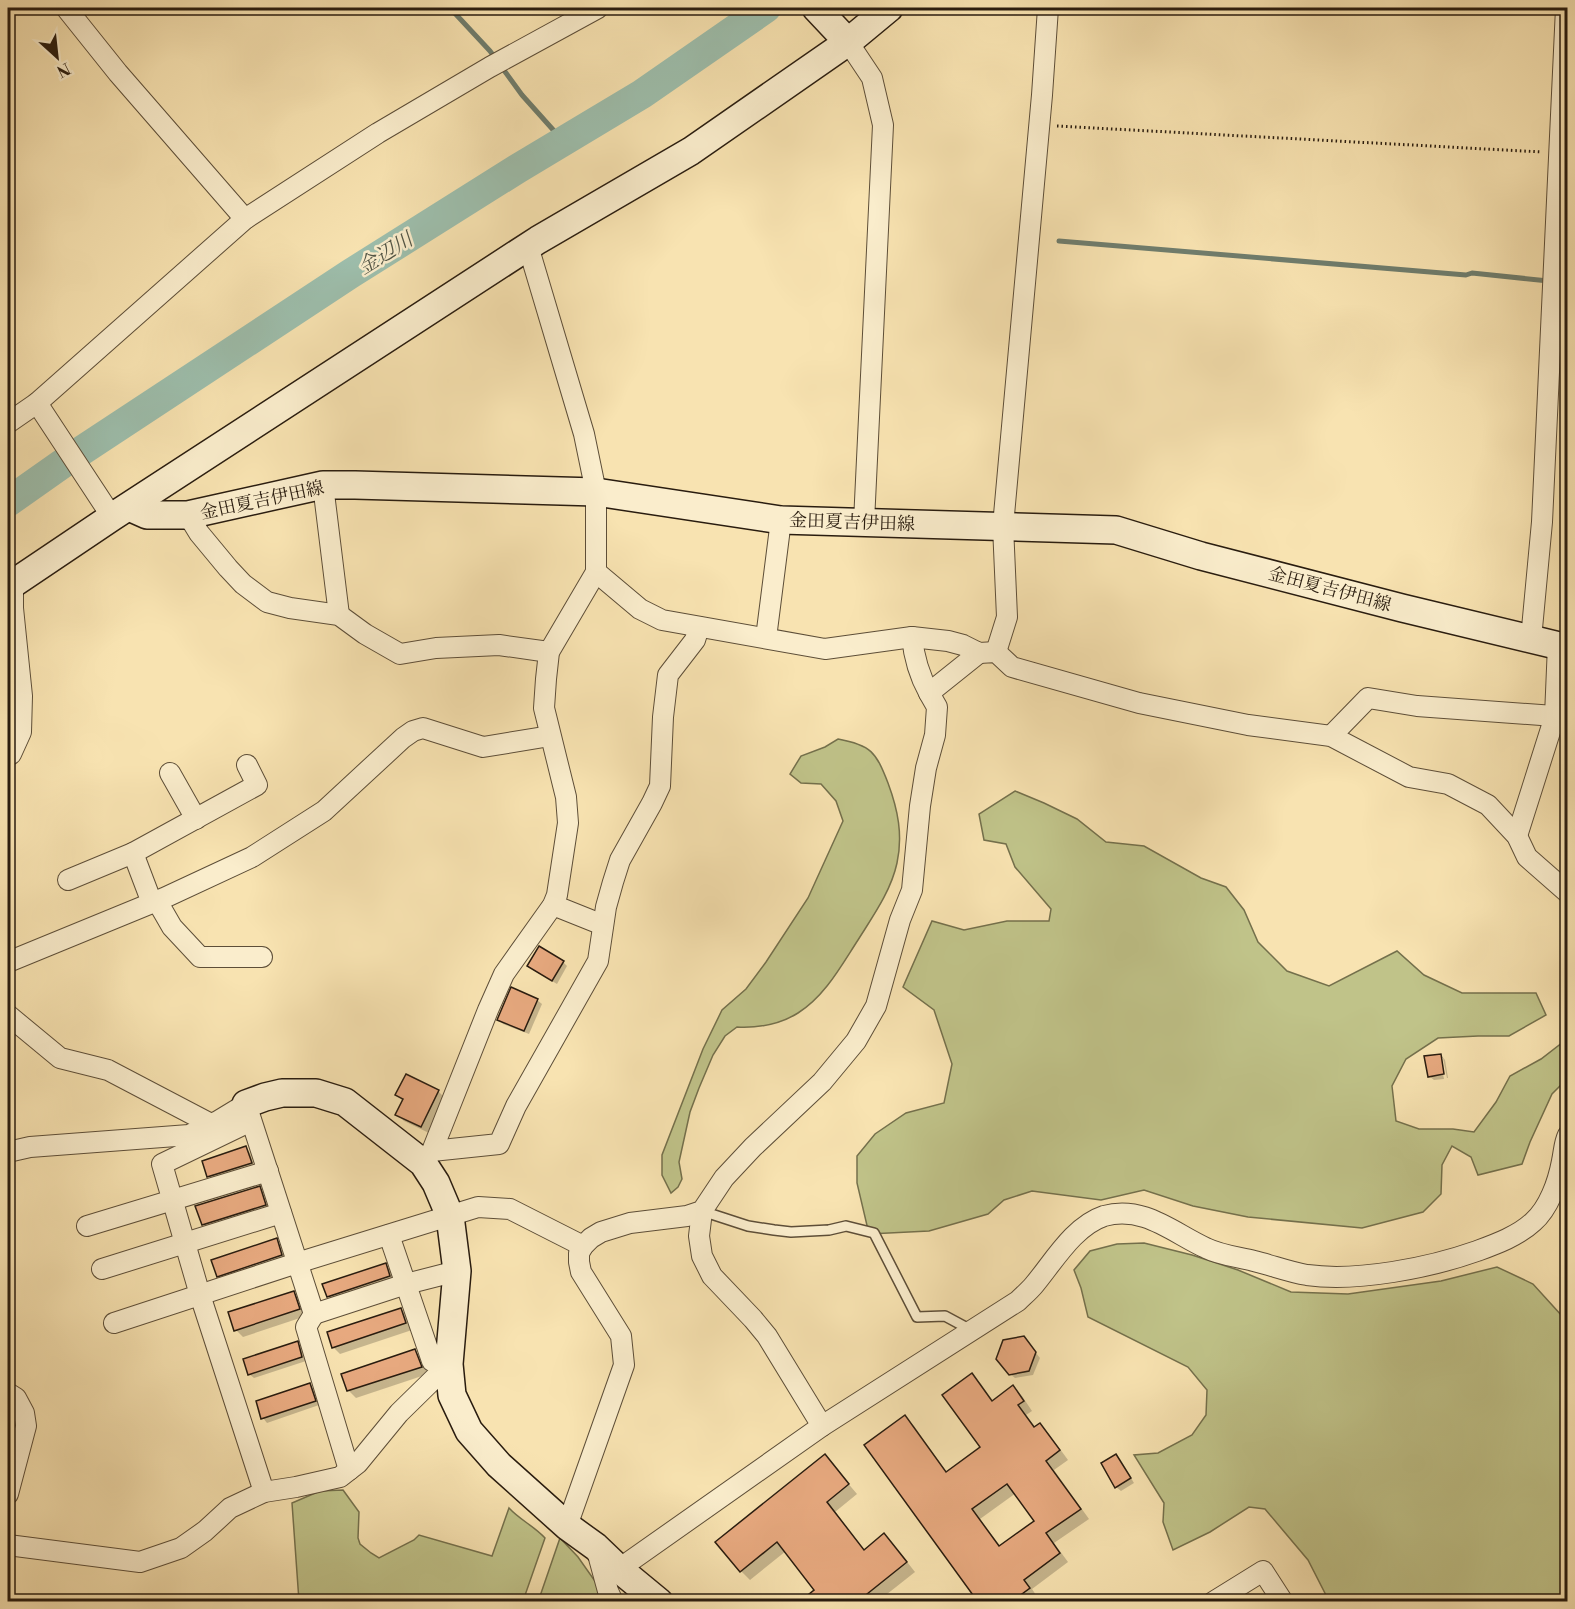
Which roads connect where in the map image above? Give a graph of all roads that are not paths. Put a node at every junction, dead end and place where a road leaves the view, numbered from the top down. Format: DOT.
graph roads {
  1 [pos="66,8"];
  2 [pos="598,8"];
  3 [pos="889,8"];
  4 [pos="1048,8"];
  5 [pos="1566,8"];
  6 [pos="822,14"];
  7 [pos="848,42"];
  8 [pos="245,219"];
  9 [pos="528,246"];
  10 [pos="42,410"];
  11 [pos="8,423"];
  12 [pos="323,485"];
  13 [pos="596,492"];
  14 [pos="115,510"];
  15 [pos="188,516"];
  16 [pos="781,520"];
  17 [pos="864,522"];
  18 [pos="1003,526"];
  19 [pos="596,572"];
  20 [pos="10,585"];
  21 [pos="339,615"];
  22 [pos="699,627"];
  23 [pos="912,637"];
  24 [pos="766,638"];
  25 [pos="1531,639"];
  26 [pos="1563,647"];
  27 [pos="549,652"];
  28 [pos="988,653"];
  29 [pos="929,693"];
  30 [pos="1561,716"];
  31 [pos="550,736"];
  32 [pos="1331,736"];
  33 [pos="8,756"];
  34 [pos="247,765"];
  35 [pos="170,773"];
  36 [pos="196,819"];
  37 [pos="1517,836"];
  38 [pos="133,853"];
  39 [pos="68,880"];
  40 [pos="1568,893"];
  41 [pos="154,902"];
  42 [pos="554,905"];
  43 [pos="603,925"];
  44 [pos="262,957"];
  45 [pos="8,962"];
  46 [pos="8,1015"];
  47 [pos="249,1112"];
  48 [pos="211,1125"];
  49 [pos="1568,1134"];
  50 [pos="8,1152"];
  51 [pos="427,1157"];
  52 [pos="267,1171"];
  53 [pos="172,1199"];
  54 [pos="702,1211"];
  55 [pos="281,1214"];
  56 [pos="450,1216"];
  57 [pos="87,1226"];
  58 [pos="389,1235"];
  59 [pos="185,1244"];
  60 [pos="583,1246"];
  61 [pos="297,1263"];
  62 [pos="102,1269"];
  63 [pos="457,1271"];
  64 [pos="406,1284"];
  65 [pos="200,1295"];
  66 [pos="314,1314"];
  67 [pos="114,1323"];
  68 [pos="971,1330"];
  69 [pos="441,1362"];
  70 [pos="8,1393"];
  71 [pos="822,1426"];
  72 [pos="349,1470"];
  73 [pos="264,1492"];
  74 [pos="8,1494"];
  75 [pos="567,1526"];
  76 [pos="8,1545"];
  77 [pos="596,1547"];
  78 [pos="619,1569"];
  79 [pos="614,1602"];
  80 [pos="659,1602"];
  81 [pos="1213,1602"];
  82 [pos="1283,1602"];
  1 -- 8 [label="street"];
  2 -- 8 [label="street"];
  3 -- 7 [label="main road"];
  4 -- 18 [label="street"];
  5 -- 25 [label="street"];
  6 -- 7 [label="main road"];
  7 -- 9 [label="main road"];
  7 -- 17 [label="street"];
  8 -- 10 [label="street"];
  9 -- 13 [label="street"];
  9 -- 14 [label="main road"];
  10 -- 11 [label="street"];
  10 -- 14 [label="street"];
  12 -- 13 [label="main road, 金田夏吉伊田線"];
  12 -- 15 [label="main road, 金田夏吉伊田線"];
  12 -- 21 [label="street"];
  13 -- 16 [label="main road, 金田夏吉伊田線"];
  13 -- 19 [label="street"];
  14 -- 15 [label="main road, 金田夏吉伊田線"];
  14 -- 20 [label="main road"];
  15 -- 21 [label="street"];
  16 -- 17 [label="main road, 金田夏吉伊田線"];
  16 -- 24 [label="street"];
  17 -- 18 [label="main road, 金田夏吉伊田線"];
  18 -- 25 [label="main road, 金田夏吉伊田線"];
  18 -- 28 [label="street"];
  19 -- 22 [label="street"];
  19 -- 27 [label="street"];
  20 -- 33 [label="street"];
  21 -- 27 [label="street"];
  22 -- 24 [label="street"];
  22 -- 43 [label="street"];
  23 -- 24 [label="street"];
  23 -- 28 [label="street"];
  23 -- 29 [label="street"];
  25 -- 26 [label="main road, 金田夏吉伊田線"];
  26 -- 30 [label="street"];
  27 -- 31 [label="street"];
  28 -- 29 [label="street"];
  28 -- 32 [label="street"];
  29 -- 54 [label="street"];
  30 -- 32 [label="street"];
  30 -- 37 [label="street"];
  31 -- 41 [label="street"];
  31 -- 42 [label="street"];
  32 -- 37 [label="street"];
  34 -- 36 [label="street"];
  35 -- 36 [label="street"];
  36 -- 38 [label="street"];
  37 -- 40 [label="street"];
  38 -- 39 [label="street"];
  38 -- 41 [label="street"];
  41 -- 44 [label="street"];
  41 -- 45 [label="street"];
  42 -- 43 [label="street"];
  42 -- 51 [label="street"];
  43 -- 51 [label="street"];
  46 -- 48 [label="street"];
  47 -- 48 [label="street"];
  47 -- 51 [label="main road"];
  47 -- 52 [label="street"];
  47 -- 53 [label="street"];
  48 -- 50 [label="street"];
  49 -- 68 [label="street"];
  51 -- 56 [label="main road"];
  52 -- 53 [label="street"];
  52 -- 55 [label="street"];
  53 -- 57 [label="street"];
  53 -- 59 [label="street"];
  54 -- 60 [label="street"];
  54 -- 68 [label="lane"];
  54 -- 71 [label="street"];
  55 -- 59 [label="street"];
  55 -- 61 [label="street"];
  56 -- 58 [label="street"];
  56 -- 60 [label="street"];
  56 -- 63 [label="main road"];
  58 -- 61 [label="street"];
  58 -- 64 [label="street"];
  59 -- 62 [label="street"];
  59 -- 65 [label="street"];
  60 -- 75 [label="street"];
  61 -- 65 [label="street"];
  61 -- 66 [label="street"];
  63 -- 64 [label="street"];
  63 -- 69 [label="main road"];
  64 -- 66 [label="street"];
  64 -- 69 [label="street"];
  65 -- 67 [label="street"];
  65 -- 73 [label="street"];
  66 -- 72 [label="street"];
  68 -- 71 [label="street"];
  69 -- 72 [label="street"];
  69 -- 75 [label="main road"];
  70 -- 74 [label="street"];
  71 -- 78 [label="street"];
  72 -- 73 [label="street"];
  73 -- 76 [label="street"];
  75 -- 77 [label="main road"];
  77 -- 78 [label="main road"];
  77 -- 79 [label="street"];
  78 -- 80 [label="main road"];
  81 -- 82 [label="street"];
}
